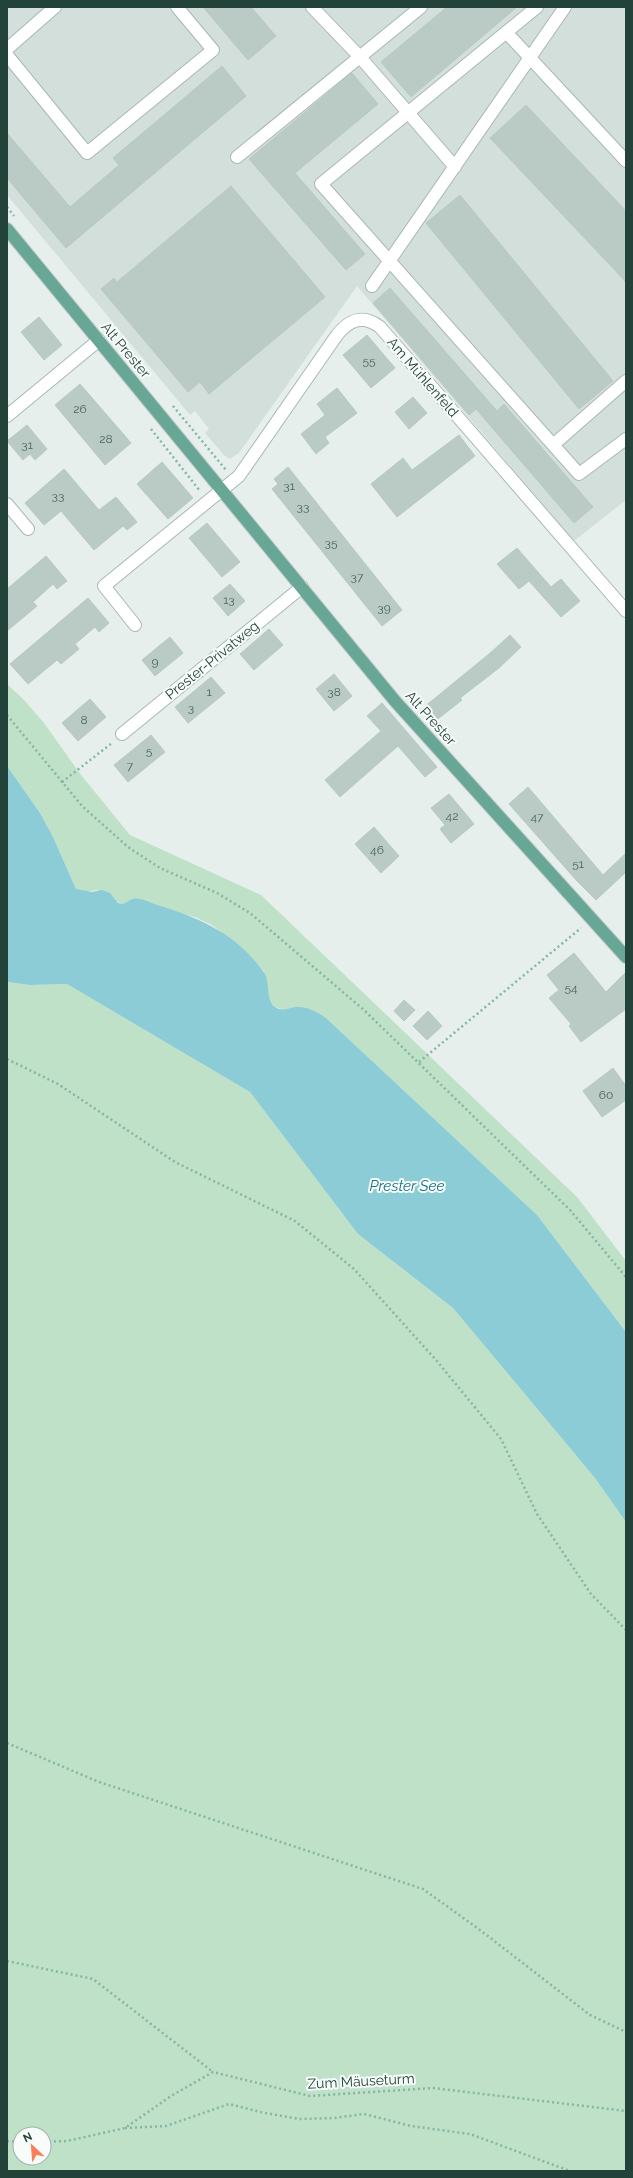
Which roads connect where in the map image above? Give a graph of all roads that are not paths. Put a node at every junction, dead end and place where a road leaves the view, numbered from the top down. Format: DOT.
graph roads {
  1 [pos="55,7"];
  2 [pos="177,7"];
  3 [pos="312,7"];
  4 [pos="422,7"];
  5 [pos="537,7"];
  6 [pos="565,7"];
  7 [pos="506,32"];
  8 [pos="7,48"];
  9 [pos="7,55"];
  10 [pos="360,57"];
  11 [pos="530,58"];
  12 [pos="408,113"];
  13 [pos="237,157"];
  14 [pos="626,161"];
  15 [pos="456,166"];
  16 [pos="7,229"];
  17 [pos="390,262"];
  18 [pos="372,286"];
  19 [pos="98,340"];
  20 [pos="626,381"];
  21 [pos="7,416"];
  22 [pos="626,439"];
  23 [pos="553,445"];
  24 [pos="223,490"];
  25 [pos="7,504"];
  26 [pos="28,529"];
  27 [pos="302,586"];
  28 [pos="626,611"];
  29 [pos="134,625"];
  30 [pos="122,734"];
  31 [pos="626,957"];
  1 -- 8 [label="street"];
  2 -- 9 [label="street"];
  3 -- 10 [label="street"];
  4 -- 10 [label="street"];
  5 -- 7 [label="street"];
  6 -- 11 [label="street"];
  7 -- 11 [label="street"];
  7 -- 12 [label="street"];
  10 -- 12 [label="street"];
  10 -- 13 [label="street"];
  11 -- 14 [label="street"];
  11 -- 15 [label="street"];
  12 -- 15 [label="street"];
  12 -- 17 [label="street"];
  15 -- 17 [label="street"];
  16 -- 19 [label="main road, Alt Prester"];
  17 -- 18 [label="street"];
  17 -- 23 [label="street"];
  19 -- 21 [label="street"];
  19 -- 24 [label="main road, Alt Prester"];
  20 -- 23 [label="street"];
  22 -- 23 [label="street"];
  24 -- 27 [label="main road, Alt Prester"];
  24 -- 28 [label="street, Am Mühlenfeld"];
  24 -- 29 [label="street"];
  25 -- 26 [label="street"];
  27 -- 30 [label="street, Prester-Privatweg"];
  27 -- 31 [label="main road, Alt Prester"];
}
